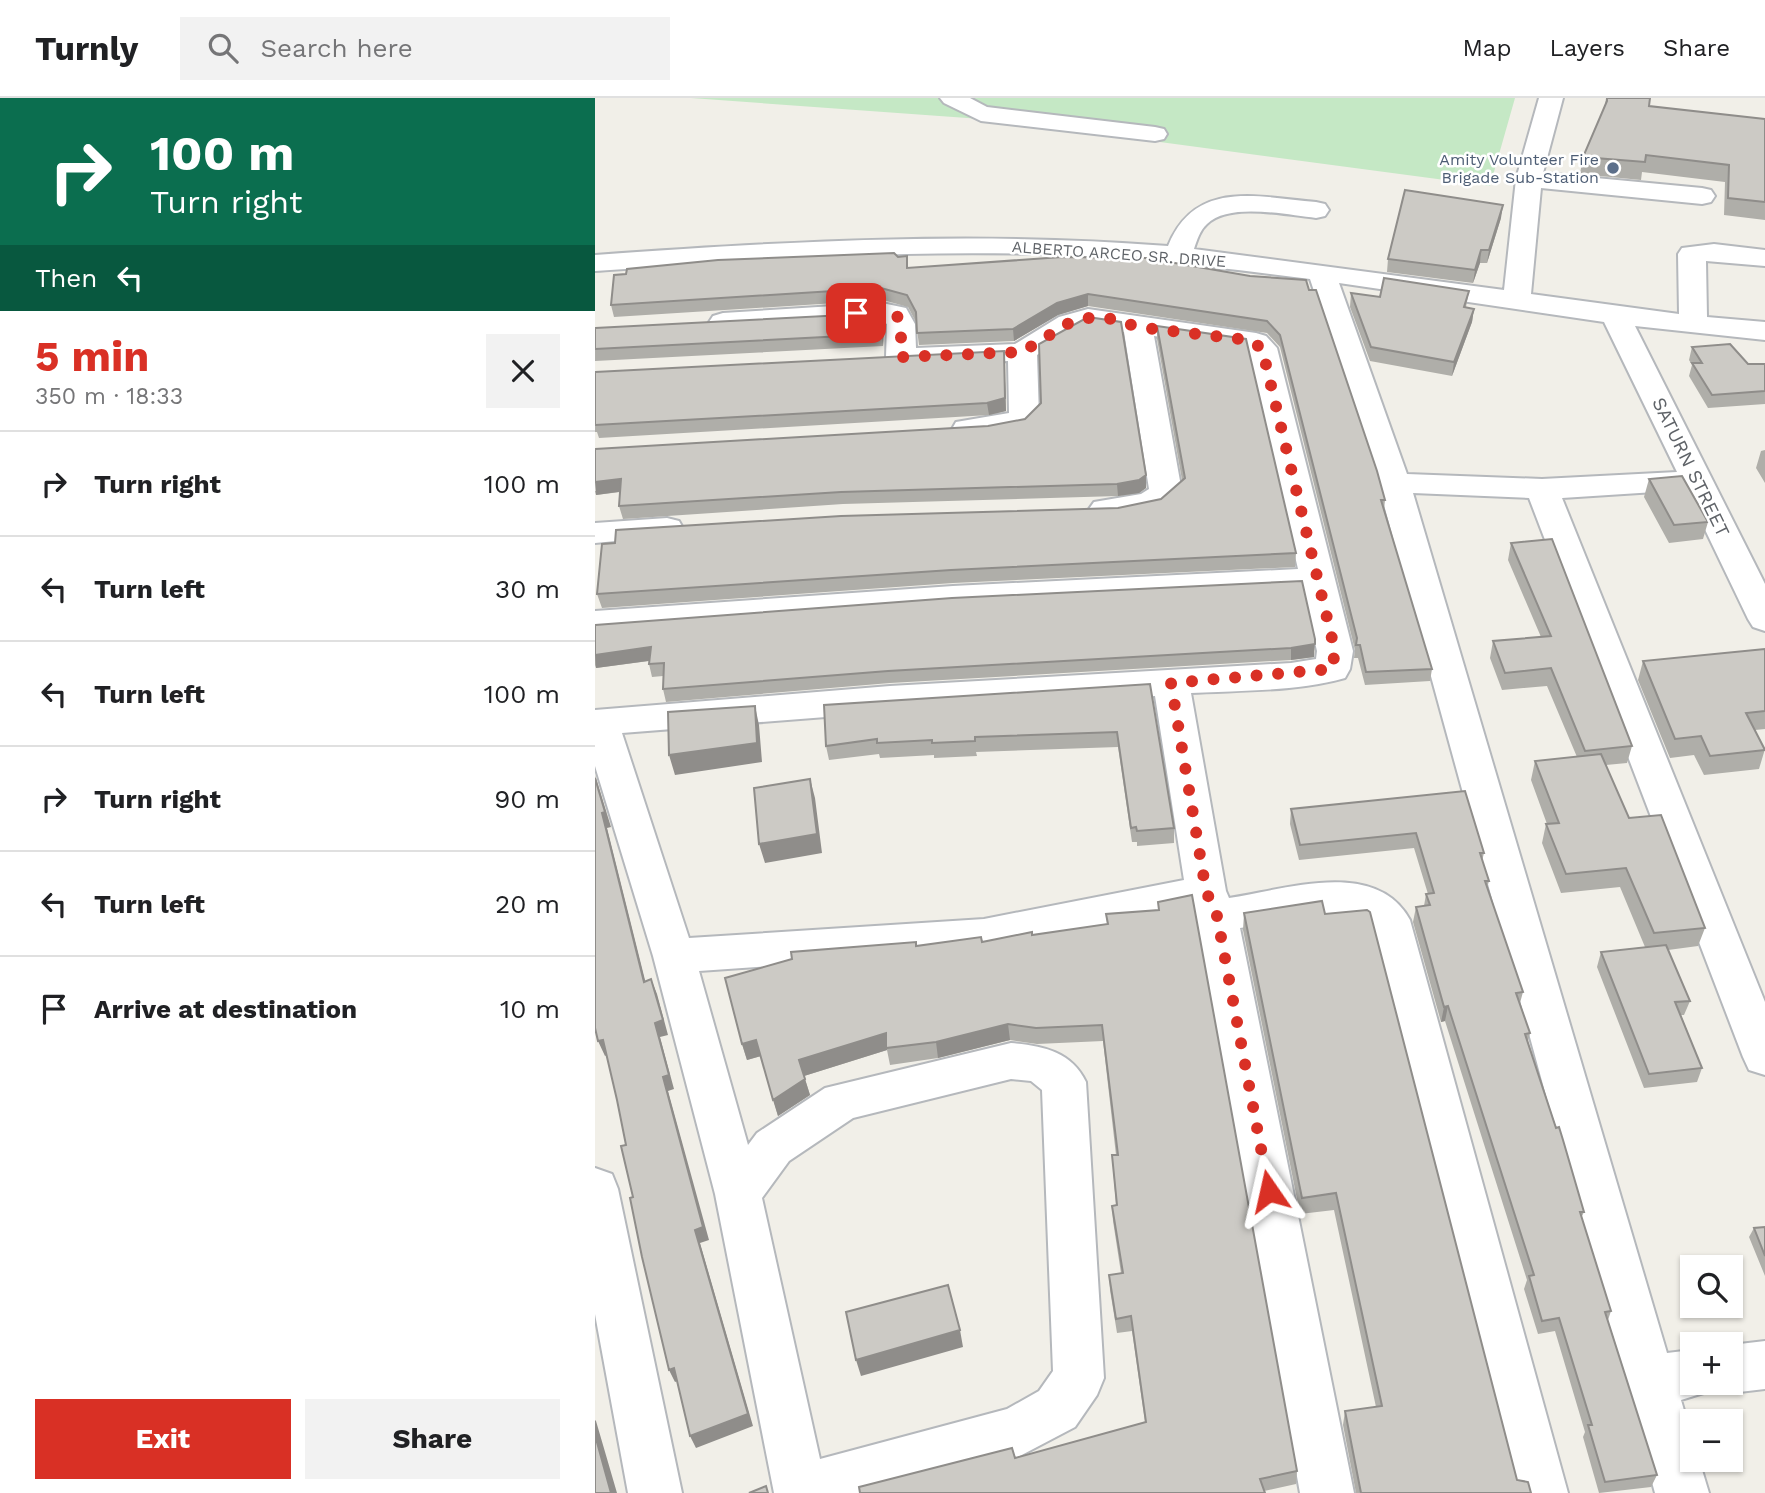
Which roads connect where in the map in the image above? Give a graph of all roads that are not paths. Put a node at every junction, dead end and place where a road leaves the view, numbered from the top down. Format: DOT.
graph roads {
  1 [pos="952,98"];
  2 [pos="1551,98"];
  3 [pos="1155,134"];
  4 [pos="1529,179"];
  5 [pos="1702,196"];
  6 [pos="1316,210"];
  7 [pos="1178,255"];
  8 [pos="1765,258"];
  9 [pos="595,263"];
  10 [pos="1322,273"];
  11 [pos="1517,299"];
  12 [pos="1616,316"];
  13 [pos="691,324"];
  14 [pos="1693,325"];
  15 [pos="1138,327"];
  16 [pos="1765,331"];
  17 [pos="1022,352"];
  18 [pos="934,430"];
  19 [pos="1698,480"];
  20 [pos="1394,483"];
  21 [pos="1542,489"];
  22 [pos="1077,510"];
  23 [pos="692,527"];
  24 [pos="595,533"];
  25 [pos="1317,579"];
  26 [pos="1765,619"];
  27 [pos="595,623"];
  28 [pos="1171,683"];
  29 [pos="599,727"];
  30 [pos="1212,903"];
  31 [pos="674,956"];
  32 [pos="1765,1057"];
  33 [pos="595,1189"];
  34 [pos="738,1194"];
  35 [pos="1765,1365"];
  36 [pos="1743,1368"];
  37 [pos="1671,1376"];
  38 [pos="801,1492"];
  39 [pos="655,1493"];
  40 [pos="1327,1493"];
  41 [pos="1541,1493"];
  42 [pos="1682,1493"];
  1 -- 3 [label="street"];
  2 -- 4 [label="street"];
  4 -- 5 [label="street"];
  4 -- 11 [label="street"];
  6 -- 7 [label="street"];
  7 -- 9 [label="street, ALBERTO ARCEO SR. DRIVE"];
  7 -- 10 [label="street, ALBERTO ARCEO SR. DRIVE"];
  8 -- 14 [label="street"];
  10 -- 11 [label="street, ALBERTO ARCEO SR. DRIVE"];
  10 -- 20 [label="street"];
  11 -- 12 [label="street, ALBERTO ARCEO SR. DRIVE"];
  12 -- 14 [label="street, ALBERTO ARCEO SR. DRIVE"];
  12 -- 19 [label="street, SATURN STREET"];
  13 -- 17 [label="street"];
  14 -- 16 [label="street, ALBERTO ARCEO SR. DRIVE"];
  15 -- 17 [label="street"];
  15 -- 22 [label="street"];
  15 -- 25 [label="street"];
  17 -- 18 [label="street"];
  19 -- 21 [label="street"];
  19 -- 26 [label="street, SATURN STREET"];
  20 -- 21 [label="street"];
  20 -- 37 [label="street"];
  21 -- 32 [label="street"];
  23 -- 24 [label="street"];
  25 -- 27 [label="street"];
  25 -- 28 [label="street"];
  28 -- 29 [label="street"];
  28 -- 30 [label="street"];
  29 -- 31 [label="street"];
  30 -- 31 [label="street"];
  30 -- 40 [label="street"];
  30 -- 41 [label="street"];
  31 -- 34 [label="street"];
  33 -- 39 [label="street"];
  34 -- 38 [label="street"];
  34 -- 38 [label="street"];
  35 -- 36 [label="street"];
  37 -- 42 [label="street"];
}
